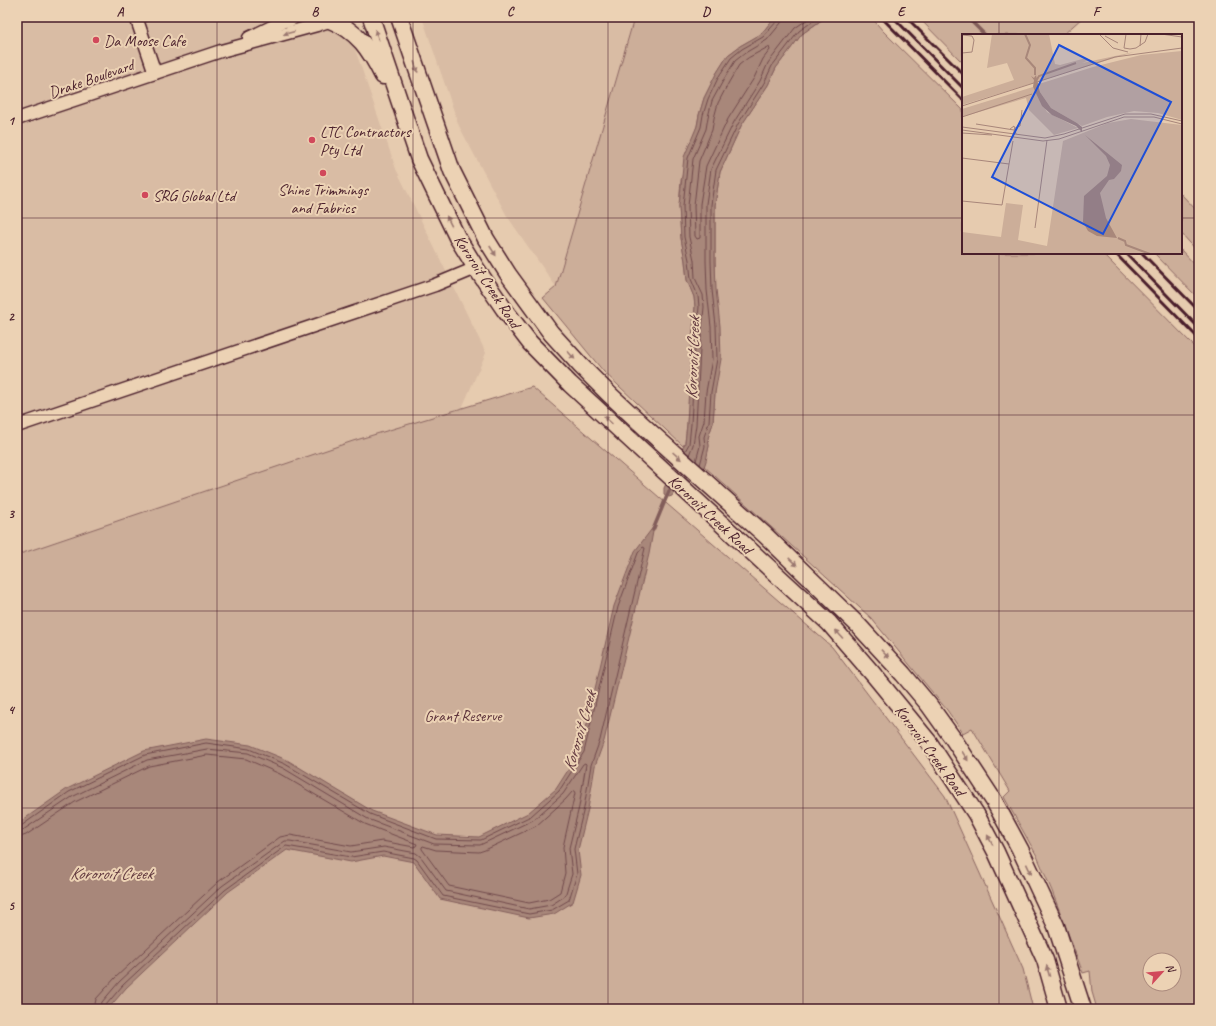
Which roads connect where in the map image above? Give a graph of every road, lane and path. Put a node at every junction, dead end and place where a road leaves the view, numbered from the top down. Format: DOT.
graph roads {
  1 [pos="136,17"];
  2 [pos="372,17"];
  3 [pos="291,18"];
  4 [pos="401,18"];
  5 [pos="335,19"];
  6 [pos="221,51"];
  7 [pos="155,73"];
  8 [pos="404,115"];
  9 [pos="17,119"];
  10 [pos="476,268"];
  11 [pos="17,426"];
  12 [pos="1059,1009"];
  13 [pos="1084,1009"];
  1 -- 7 [label="street"];
  8 -- 2 [label="main road, Kororoit Creek Road, one-way"];
  3 -- 6 [label="street, Drake Boulevard"];
  4 -- 13 [label="main road, Kororoit Creek Road, one-way"];
  5 -- 6 [label="street, Drake Boulevard, one-way"];
  5 -- 8 [label="main road"];
  6 -- 7 [label="street, Drake Boulevard"];
  7 -- 9 [label="street, Drake Boulevard"];
  10 -- 8 [label="main road, Kororoit Creek Road, one-way"];
  10 -- 11 [label="street"];
  12 -- 10 [label="main road, Kororoit Creek Road, one-way"];
}
